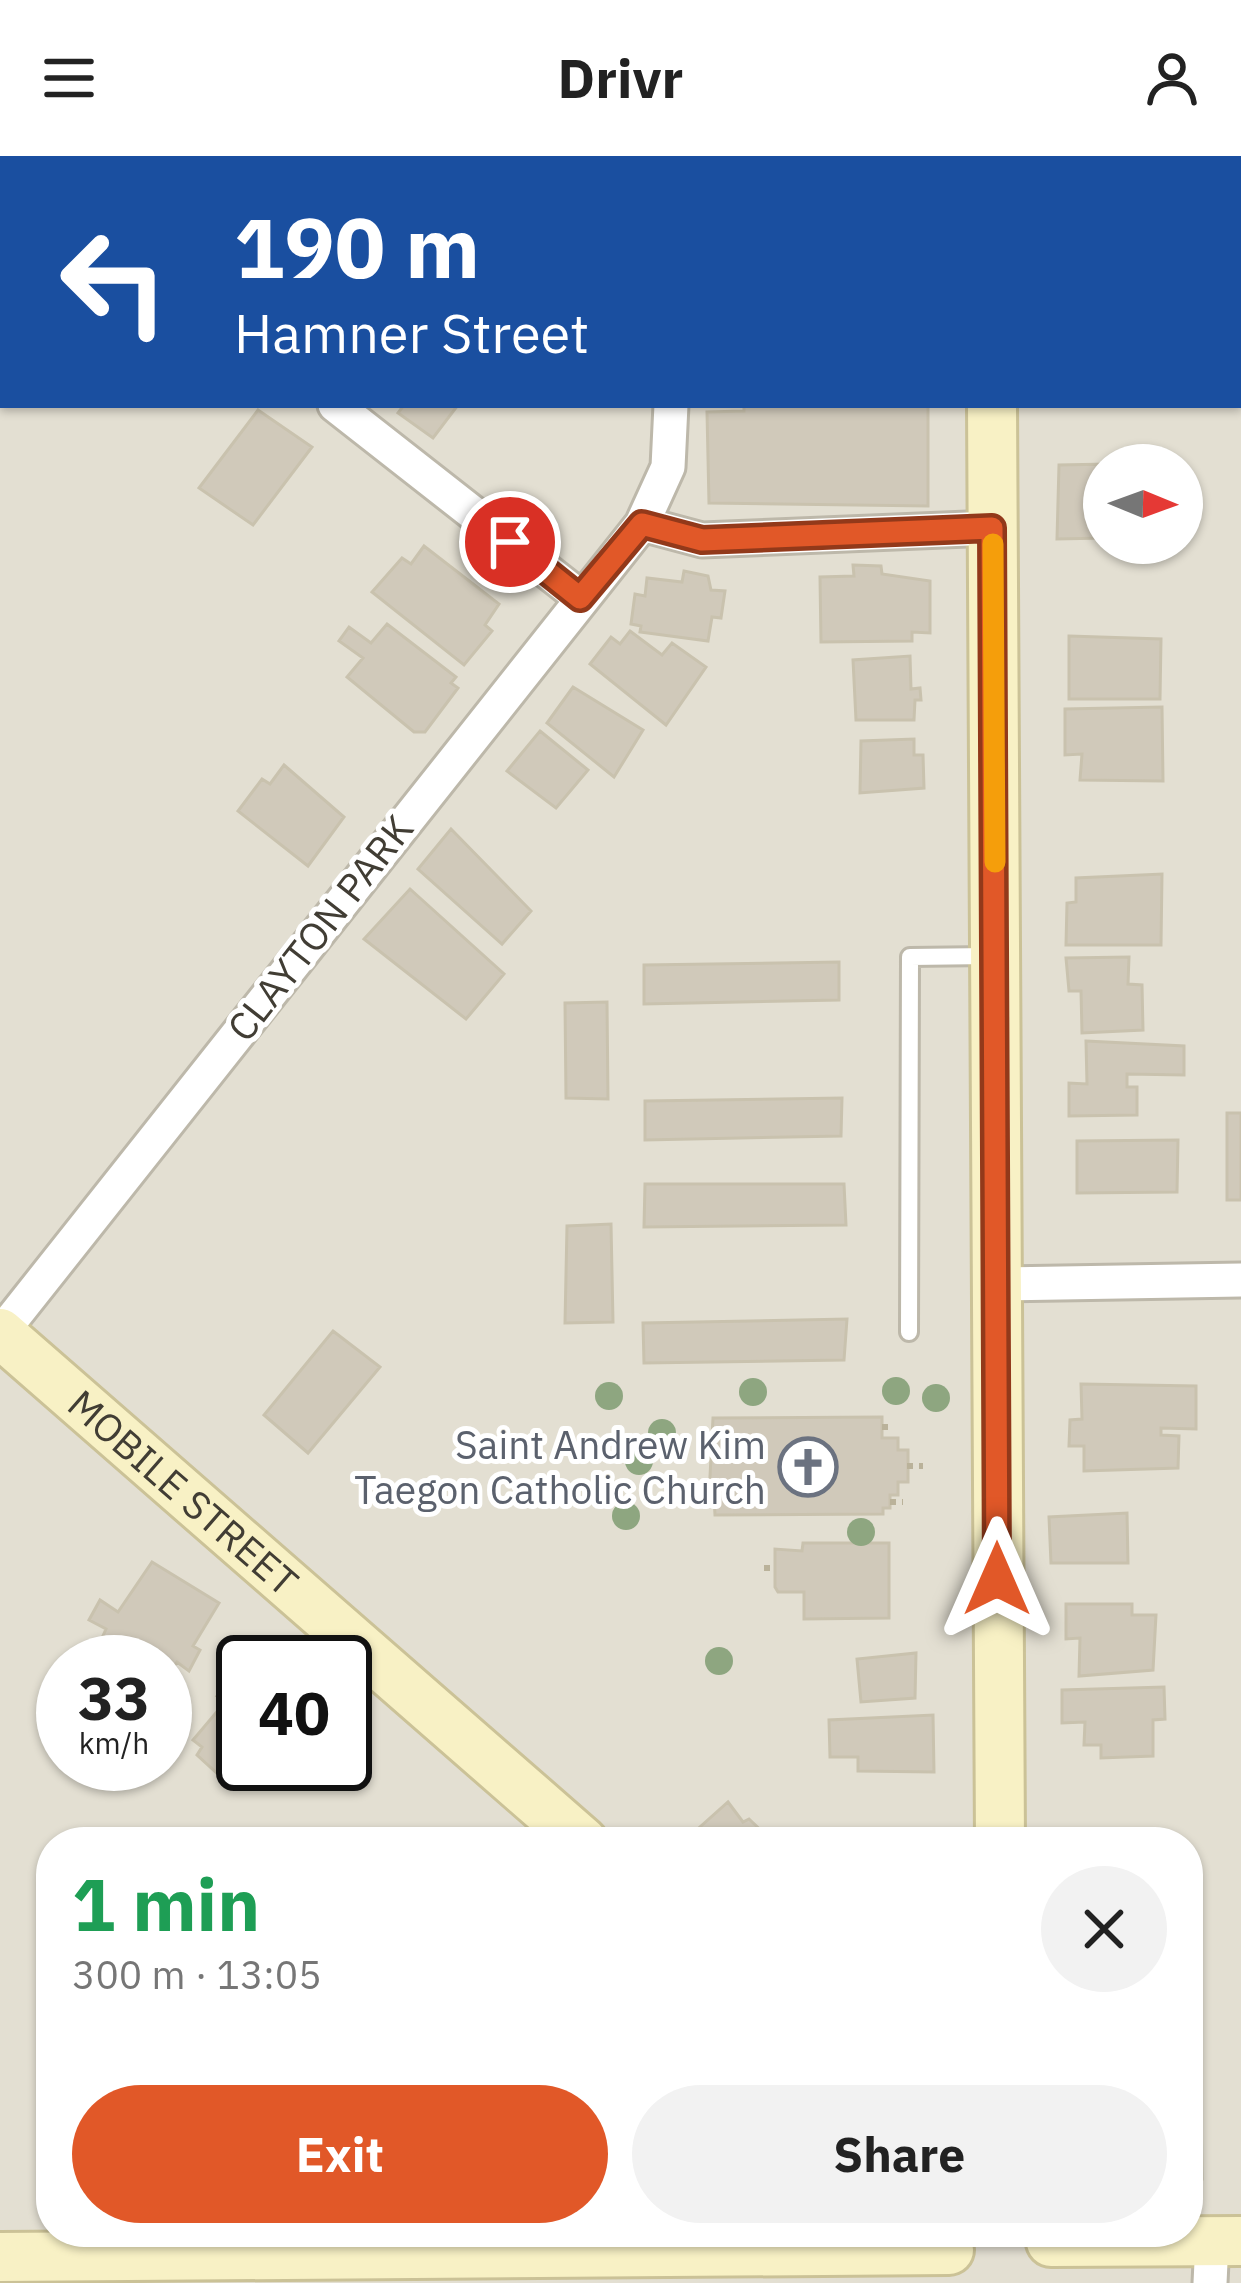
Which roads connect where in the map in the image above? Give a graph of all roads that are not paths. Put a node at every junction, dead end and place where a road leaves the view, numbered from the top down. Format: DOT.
graph roads {
  1 [pos="339,408"];
  2 [pos="671,408"];
  3 [pos="992,408"];
  4 [pos="642,524"];
  5 [pos="992,528"];
  6 [pos="580,598"];
  7 [pos="996,957"];
  8 [pos="1241,1280"];
  9 [pos="999,1285"];
  10 [pos="909,1332"];
  11 [pos="0,1333"];
  12 [pos="566,1827"];
  13 [pos="1000,1827"];
  14 [pos="1048,2252"];
  15 [pos="952,2255"];
  16 [pos="1221,2255"];
  17 [pos="8,2266"];
  1 -- 6 [label="street"];
  2 -- 4 [label="street, CLAYTON PARK"];
  3 -- 5 [label="street"];
  4 -- 5 [label="street"];
  4 -- 6 [label="street, CLAYTON PARK"];
  5 -- 7 [label="street"];
  6 -- 11 [label="street, CLAYTON PARK"];
  7 -- 9 [label="street"];
  7 -- 10 [label="lane"];
  8 -- 9 [label="street"];
  9 -- 13 [label="street"];
  11 -- 12 [label="street, MOBILE STREET"];
  14 -- 16 [label="street"];
  15 -- 17 [label="street"];
}
